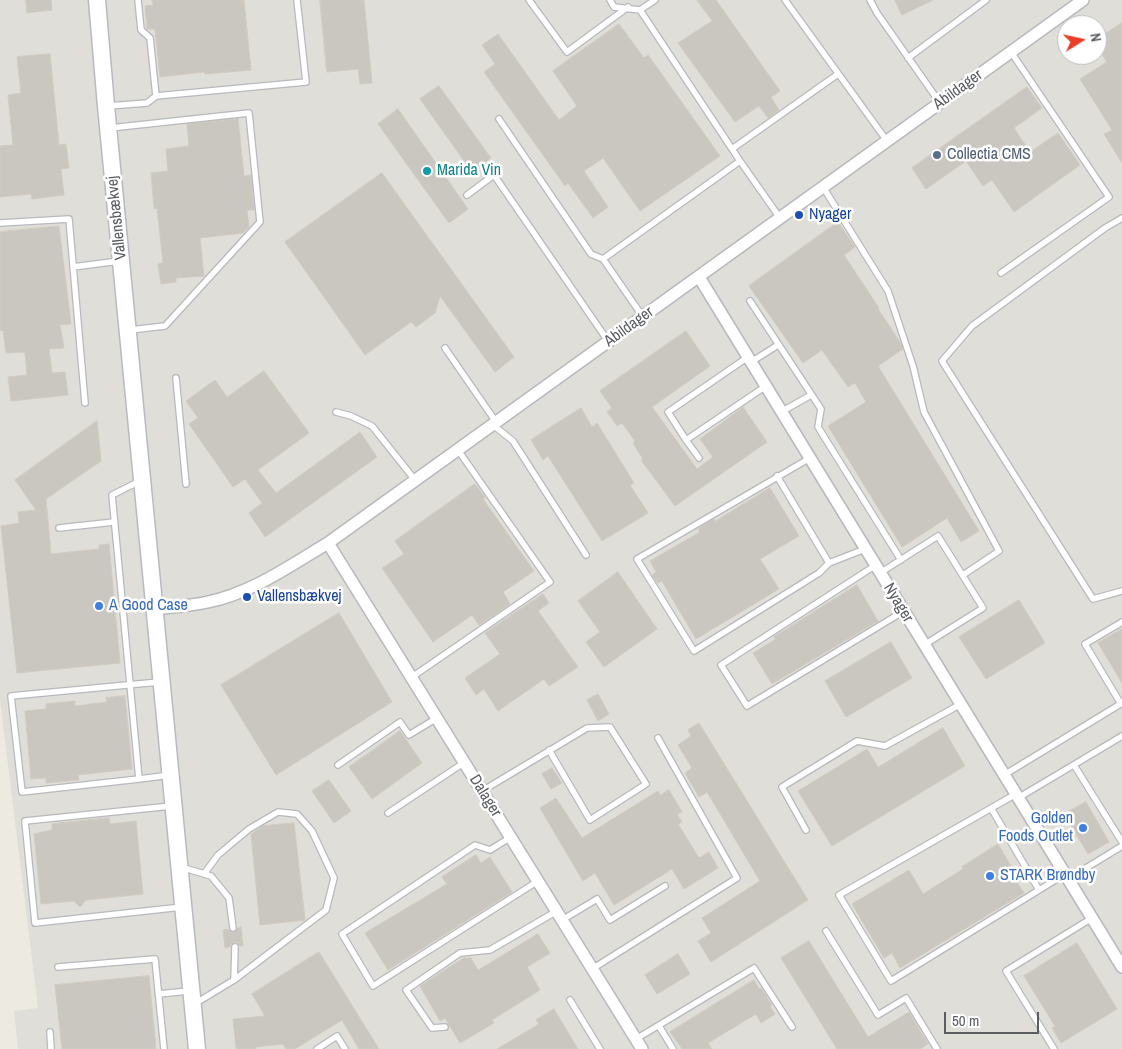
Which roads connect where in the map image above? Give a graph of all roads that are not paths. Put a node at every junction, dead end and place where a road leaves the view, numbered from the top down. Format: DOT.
graph roads {
  1 [pos="138,0"];
  2 [pos="297,0"];
  3 [pos="529,0"];
  4 [pos="610,0"];
  5 [pos="655,0"];
  6 [pos="785,0"];
  7 [pos="870,0"];
  8 [pos="986,0"];
  9 [pos="1083,0"];
  10 [pos="97,5"];
  11 [pos="628,7"];
  12 [pos="640,10"];
  13 [pos="1011,52"];
  14 [pos="908,58"];
  15 [pos="838,74"];
  16 [pos="156,96"];
  17 [pos="940,103"];
  18 [pos="106,106"];
  19 [pos="499,119"];
  20 [pos="108,128"];
  21 [pos="887,141"];
  22 [pos="732,149"];
  23 [pos="740,160"];
  24 [pos="823,187"];
  25 [pos="467,195"];
  26 [pos="780,218"];
  27 [pos="1122,218"];
  28 [pos="0,223"];
  29 [pos="603,259"];
  30 [pos="121,260"];
  31 [pos="73,267"];
  32 [pos="1002,273"];
  33 [pos="699,277"];
  34 [pos="750,301"];
  35 [pos="643,317"];
  36 [pos="128,331"];
  37 [pos="609,342"];
  38 [pos="778,345"];
  39 [pos="445,348"];
  40 [pos="749,360"];
  41 [pos="176,378"];
  42 [pos="766,386"];
  43 [pos="811,395"];
  44 [pos="85,403"];
  45 [pos="336,412"];
  46 [pos="782,412"];
  47 [pos="494,423"];
  48 [pos="686,440"];
  49 [pos="458,450"];
  50 [pos="699,458"];
  51 [pos="810,458"];
  52 [pos="777,476"];
  53 [pos="415,480"];
  54 [pos="142,481"];
  55 [pos="186,484"];
  56 [pos="114,522"];
  57 [pos="59,528"];
  58 [pos="328,543"];
  59 [pos="865,549"];
  60 [pos="586,555"];
  61 [pos="901,560"];
  62 [pos="829,563"];
  63 [pos="878,569"];
  64 [pos="963,575"];
  65 [pos="1122,591"];
  66 [pos="154,609"];
  67 [pos="904,611"];
  68 [pos="1122,622"];
  69 [pos="924,645"];
  70 [pos="412,677"];
  71 [pos="161,682"];
  72 [pos="130,684"];
  73 [pos="961,704"];
  74 [pos="1121,704"];
  75 [pos="437,718"];
  76 [pos="1122,736"];
  77 [pos="658,738"];
  78 [pos="549,750"];
  79 [pos="465,762"];
  80 [pos="338,765"];
  81 [pos="1074,765"];
  82 [pos="170,775"];
  83 [pos="1004,775"];
  84 [pos="139,779"];
  85 [pos="482,791"];
  86 [pos="1017,796"];
  87 [pos="173,806"];
  88 [pos="991,808"];
  89 [pos="388,813"];
  90 [pos="806,830"];
  91 [pos="511,837"];
  92 [pos="1122,842"];
  93 [pos="1122,846"];
  94 [pos="179,866"];
  95 [pos="204,874"];
  96 [pos="1066,877"];
  97 [pos="538,881"];
  98 [pos="665,886"];
  99 [pos="1039,890"];
  100 [pos="183,906"];
  101 [pos="559,916"];
  102 [pos="1092,918"];
  103 [pos="233,928"];
  104 [pos="826,931"];
  105 [pos="235,947"];
  106 [pos="58,967"];
  107 [pos="1122,968"];
  108 [pos="592,969"];
  109 [pos="234,980"];
  110 [pos="158,994"];
  111 [pos="192,998"];
  112 [pos="570,1000"];
  113 [pos="659,1026"];
  114 [pos="445,1027"];
  115 [pos="792,1027"];
  116 [pos="50,1032"];
  117 [pos="637,1045"];
  118 [pos="51,1049"];
  119 [pos="164,1049"];
  120 [pos="197,1049"];
  121 [pos="317,1049"];
  122 [pos="345,1049"];
  123 [pos="600,1049"];
  124 [pos="672,1049"];
  125 [pos="937,1049"];
  126 [pos="1054,1049"];
  1 -- 16 [label="lane"];
  2 -- 16 [label="lane"];
  3 -- 11 [label="lane"];
  4 -- 11 [label="lane"];
  5 -- 12 [label="lane"];
  6 -- 15 [label="lane"];
  7 -- 14 [label="lane"];
  8 -- 14 [label="lane"];
  9 -- 13 [label="street, Abildager"];
  10 -- 18 [label="street, Vallensbækvej"];
  11 -- 12 [label="lane"];
  12 -- 22 [label="lane"];
  13 -- 17 [label="street, Abildager"];
  13 -- 32 [label="lane"];
  14 -- 17 [label="lane"];
  15 -- 21 [label="lane"];
  15 -- 22 [label="lane"];
  16 -- 18 [label="lane"];
  17 -- 21 [label="street, Abildager"];
  18 -- 20 [label="street, Vallensbækvej"];
  19 -- 29 [label="lane"];
  20 -- 30 [label="street, Vallensbækvej"];
  20 -- 36 [label="lane"];
  21 -- 24 [label="street, Abildager"];
  22 -- 23 [label="lane"];
  23 -- 26 [label="lane"];
  23 -- 29 [label="lane"];
  24 -- 26 [label="street, Abildager"];
  24 -- 64 [label="lane"];
  25 -- 37 [label="lane"];
  26 -- 33 [label="street, Abildager"];
  27 -- 65 [label="lane"];
  28 -- 31 [label="lane"];
  29 -- 35 [label="lane"];
  30 -- 31 [label="lane"];
  30 -- 36 [label="street, Vallensbækvej"];
  31 -- 44 [label="lane"];
  33 -- 35 [label="street, Abildager"];
  33 -- 40 [label="street, Nyager"];
  34 -- 38 [label="lane"];
  35 -- 37 [label="street, Abildager"];
  36 -- 54 [label="street, Vallensbækvej"];
  37 -- 47 [label="street, Abildager"];
  38 -- 40 [label="lane"];
  38 -- 43 [label="lane"];
  39 -- 47 [label="lane"];
  40 -- 42 [label="street, Nyager"];
  40 -- 48 [label="lane"];
  41 -- 55 [label="lane"];
  42 -- 46 [label="street, Nyager"];
  42 -- 48 [label="lane"];
  43 -- 46 [label="lane"];
  43 -- 61 [label="lane"];
  45 -- 53 [label="lane"];
  46 -- 51 [label="street, Nyager"];
  47 -- 49 [label="street, Abildager"];
  47 -- 60 [label="lane"];
  48 -- 50 [label="lane"];
  49 -- 53 [label="street, Abildager"];
  49 -- 70 [label="lane"];
  51 -- 52 [label="lane"];
  51 -- 59 [label="street, Nyager"];
  52 -- 62 [label="lane"];
  52 -- 62 [label="lane"];
  53 -- 58 [label="street, Abildager"];
  54 -- 56 [label="lane"];
  54 -- 66 [label="street, Vallensbækvej"];
  56 -- 57 [label="lane"];
  56 -- 72 [label="lane"];
  58 -- 66 [label="street, Abildager"];
  58 -- 70 [label="street, Dalager"];
  59 -- 62 [label="lane"];
  59 -- 63 [label="street, Nyager"];
  61 -- 63 [label="lane"];
  61 -- 64 [label="lane"];
  63 -- 67 [label="street, Nyager"];
  63 -- 67 [label="lane"];
  64 -- 69 [label="lane"];
  66 -- 71 [label="street, Vallensbækvej"];
  67 -- 69 [label="street, Nyager"];
  68 -- 74 [label="lane"];
  69 -- 73 [label="street, Nyager"];
  70 -- 75 [label="street, Dalager"];
  71 -- 72 [label="lane"];
  71 -- 82 [label="street, Vallensbækvej"];
  72 -- 84 [label="lane"];
  72 -- 84 [label="lane"];
  73 -- 83 [label="street, Nyager"];
  73 -- 90 [label="lane"];
  74 -- 83 [label="lane"];
  75 -- 79 [label="street, Dalager"];
  75 -- 80 [label="lane"];
  76 -- 81 [label="lane"];
  77 -- 108 [label="lane"];
  78 -- 78 [label="lane"];
  78 -- 85 [label="lane"];
  79 -- 85 [label="street, Dalager"];
  79 -- 89 [label="lane"];
  81 -- 86 [label="lane"];
  81 -- 92 [label="lane"];
  82 -- 84 [label="lane"];
  82 -- 87 [label="street, Vallensbækvej"];
  83 -- 86 [label="street, Nyager"];
  85 -- 91 [label="street, Dalager"];
  86 -- 88 [label="lane"];
  86 -- 96 [label="street, Nyager"];
  87 -- 94 [label="street, Vallensbækvej"];
  87 -- 100 [label="lane"];
  88 -- 99 [label="lane"];
  88 -- 99 [label="lane"];
  91 -- 97 [label="street, Dalager"];
  91 -- 97 [label="lane"];
  93 -- 96 [label="lane"];
  94 -- 95 [label="lane"];
  94 -- 100 [label="street, Vallensbækvej"];
  95 -- 103 [label="lane"];
  95 -- 109 [label="lane"];
  96 -- 99 [label="lane"];
  96 -- 102 [label="street, Nyager"];
  97 -- 101 [label="street, Dalager"];
  98 -- 101 [label="lane"];
  100 -- 111 [label="street, Vallensbækvej"];
  101 -- 108 [label="street, Dalager"];
  101 -- 114 [label="lane"];
  102 -- 107 [label="street, Nyager"];
  102 -- 126 [label="lane"];
  104 -- 125 [label="lane"];
  105 -- 109 [label="lane"];
  106 -- 110 [label="lane"];
  108 -- 117 [label="street, Dalager"];
  109 -- 111 [label="lane"];
  110 -- 111 [label="lane"];
  110 -- 119 [label="lane"];
  111 -- 120 [label="street, Vallensbækvej"];
  112 -- 123 [label="lane"];
  113 -- 115 [label="lane"];
  113 -- 117 [label="lane"];
  113 -- 124 [label="lane"];
  116 -- 118 [label="lane"];
  121 -- 122 [label="lane"];
}
